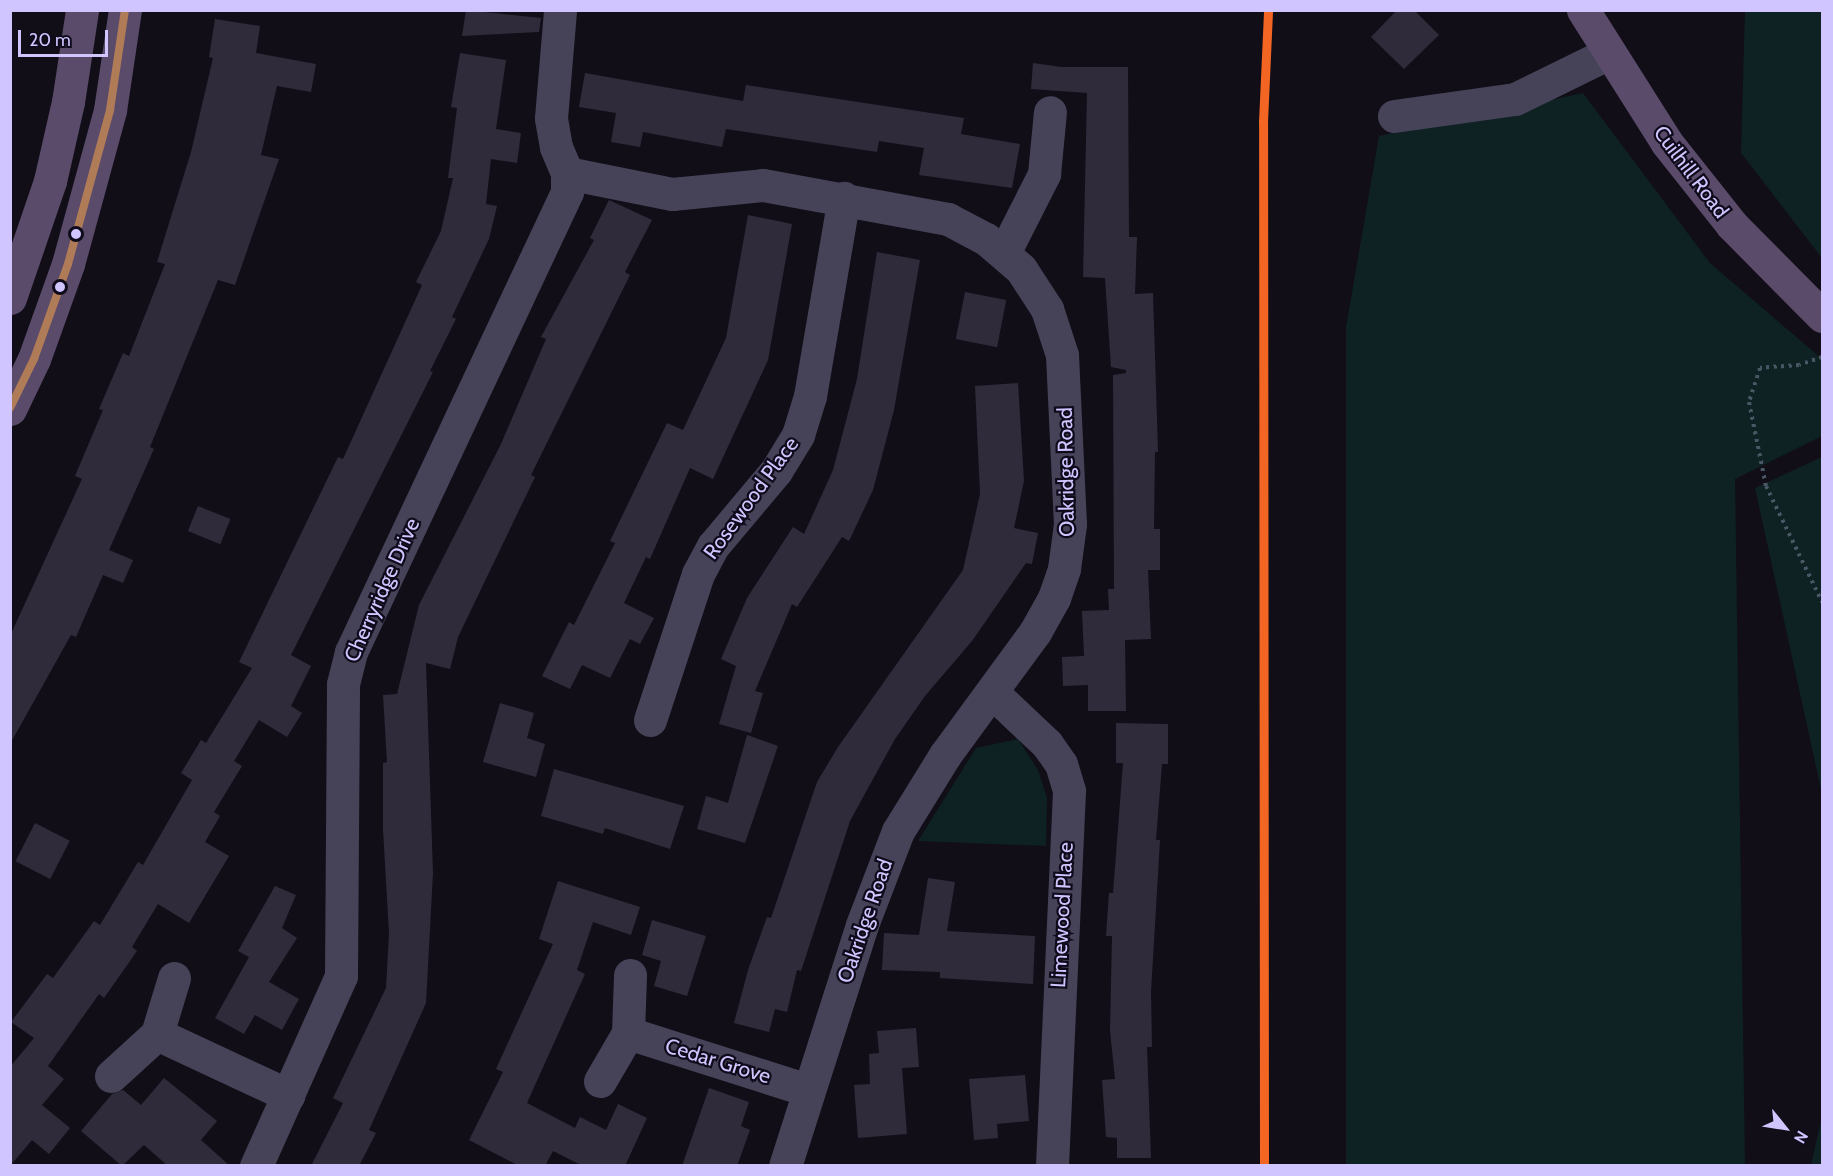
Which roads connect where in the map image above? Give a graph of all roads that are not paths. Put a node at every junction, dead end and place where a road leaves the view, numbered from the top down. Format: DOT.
graph roads {
  1 [pos="82,10"];
  2 [pos="125,10"];
  3 [pos="560,10"];
  4 [pos="1583,10"];
  5 [pos="1607,54"];
  6 [pos="1050,112"];
  7 [pos="1394,116"];
  8 [pos="567,173"];
  9 [pos="844,198"];
  10 [pos="1004,253"];
  11 [pos="10,298"];
  12 [pos="1822,316"];
  13 [pos="10,409"];
  14 [pos="993,693"];
  15 [pos="650,720"];
  16 [pos="630,975"];
  17 [pos="174,978"];
  18 [pos="628,1033"];
  19 [pos="157,1034"];
  20 [pos="111,1076"];
  21 [pos="600,1081"];
  22 [pos="808,1090"];
  23 [pos="288,1095"];
  24 [pos="256,1166"];
  25 [pos="785,1166"];
  26 [pos="1052,1166"];
  1 -- 11 [label="main road"];
  2 -- 13 [label="main road"];
  3 -- 8 [label="street"];
  4 -- 5 [label="main road, Cuilhill Road"];
  5 -- 7 [label="street"];
  5 -- 12 [label="main road, Cuilhill Road"];
  6 -- 10 [label="street"];
  8 -- 9 [label="street, Oakridge Road"];
  8 -- 23 [label="street, Cherryridge Drive"];
  9 -- 10 [label="street, Oakridge Road"];
  9 -- 15 [label="street, Rosewood Place"];
  10 -- 14 [label="street, Oakridge Road"];
  14 -- 22 [label="street, Oakridge Road"];
  14 -- 26 [label="street, Limewood Place"];
  16 -- 18 [label="street"];
  17 -- 19 [label="street"];
  18 -- 21 [label="street"];
  18 -- 22 [label="street, Cedar Grove"];
  19 -- 20 [label="street"];
  19 -- 23 [label="street"];
  22 -- 25 [label="street, Oakridge Road"];
  23 -- 24 [label="street, Cherryridge Drive"];
}
